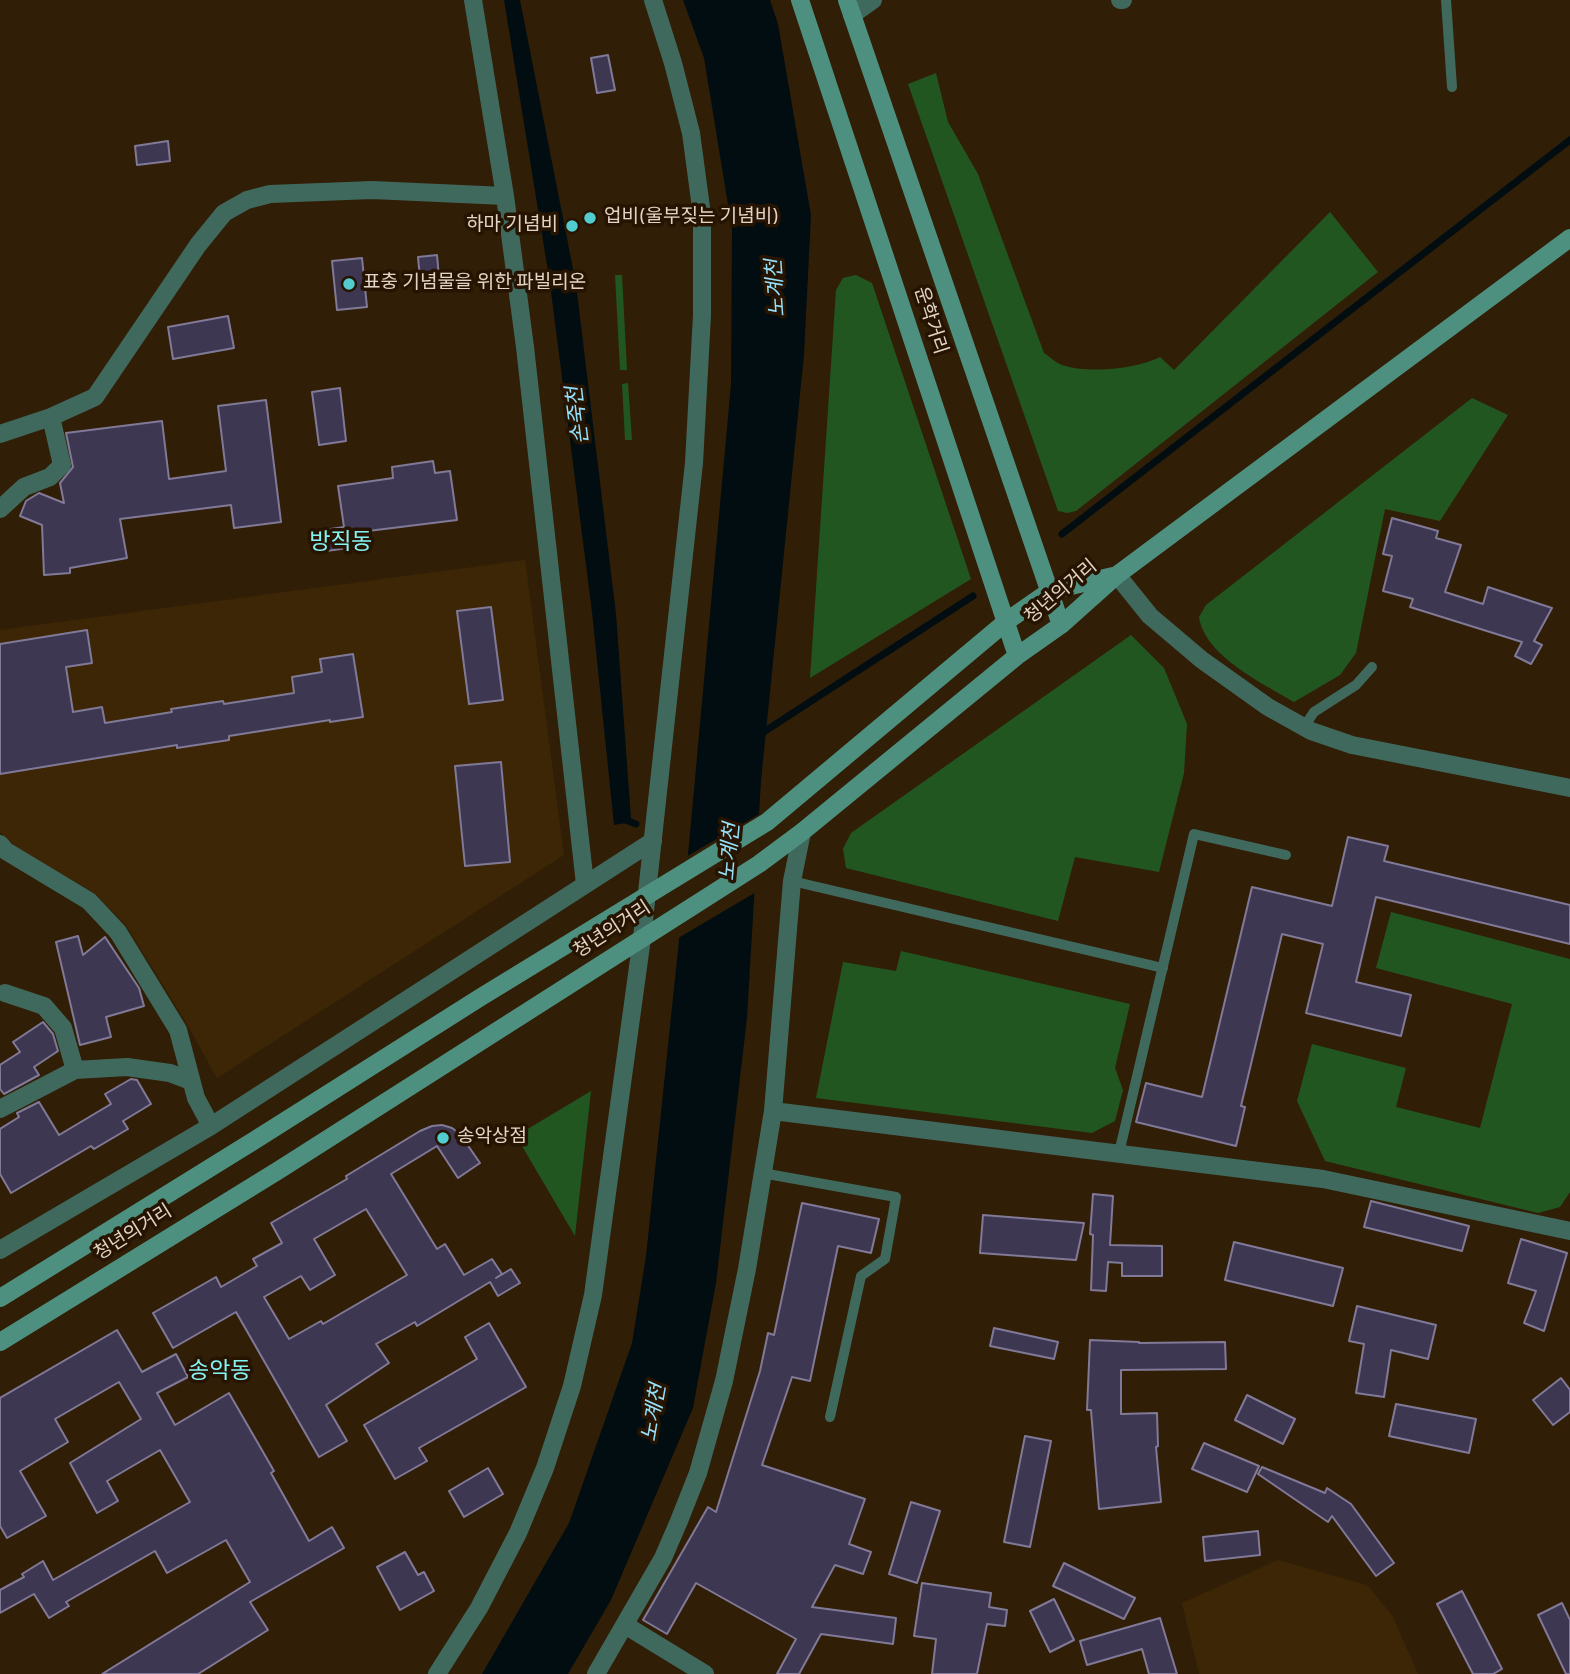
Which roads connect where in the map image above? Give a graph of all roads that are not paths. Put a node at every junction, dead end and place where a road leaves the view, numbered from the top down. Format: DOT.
graph roads {
  1 [pos="473,0"];
  2 [pos="653,0"];
  3 [pos="800,0"];
  4 [pos="873,0"];
  5 [pos="1446,0"];
  6 [pos="850,7"];
  7 [pos="1452,87"];
  8 [pos="505,196"];
  9 [pos="1570,238"];
  10 [pos="51,416"];
  11 [pos="0,433"];
  12 [pos="0,509"];
  13 [pos="1117,575"];
  14 [pos="1050,592"];
  15 [pos="1007,621"];
  16 [pos="1061,625"];
  17 [pos="1017,656"];
  18 [pos="1372,667"];
  19 [pos="1304,727"];
  20 [pos="1570,788"];
  21 [pos="802,832"];
  22 [pos="653,841"];
  23 [pos="0,844"];
  24 [pos="1286,855"];
  25 [pos="792,881"];
  26 [pos="585,884"];
  27 [pos="646,897"];
  28 [pos="642,938"];
  29 [pos="1163,968"];
  30 [pos="5,993"];
  31 [pos="75,1070"];
  32 [pos="191,1081"];
  33 [pos="0,1109"];
  34 [pos="773,1111"];
  35 [pos="211,1126"];
  36 [pos="1119,1153"];
  37 [pos="762,1173"];
  38 [pos="1570,1231"];
  39 [pos="0,1250"];
  40 [pos="0,1298"];
  41 [pos="0,1342"];
  42 [pos="830,1417"];
  43 [pos="625,1625"];
  44 [pos="437,1674"];
  45 [pos="596,1674"];
  46 [pos="705,1674"];
  1 -- 8 [label="street"];
  2 -- 22 [label="street"];
  3 -- 15 [label="main road, 운학거리"];
  4 -- 6 [label="street"];
  5 -- 7 [label="lane"];
  6 -- 14 [label="main road, 운학거리"];
  8 -- 10 [label="street"];
  8 -- 26 [label="street"];
  9 -- 13 [label="main road"];
  10 -- 11 [label="street"];
  10 -- 12 [label="street"];
  13 -- 14 [label="main road, 청년의거리"];
  13 -- 16 [label="main road, 청년의거리"];
  13 -- 19 [label="street"];
  14 -- 15 [label="main road, 청년의거리"];
  14 -- 16 [label="main road, 운학거리"];
  15 -- 17 [label="main road, 운학거리"];
  15 -- 27 [label="main road, 청년의거리"];
  16 -- 17 [label="main road, 청년의거리"];
  17 -- 21 [label="main road, 청년의거리"];
  18 -- 19 [label="lane"];
  19 -- 20 [label="street"];
  21 -- 25 [label="street"];
  21 -- 28 [label="main road, 청년의거리"];
  22 -- 26 [label="street"];
  22 -- 27 [label="street"];
  23 -- 32 [label="street"];
  24 -- 29 [label="lane"];
  25 -- 29 [label="lane"];
  25 -- 34 [label="street"];
  26 -- 35 [label="street"];
  27 -- 28 [label="street"];
  27 -- 40 [label="main road, 청년의거리"];
  28 -- 41 [label="main road, 청년의거리"];
  28 -- 44 [label="street"];
  29 -- 36 [label="lane"];
  30 -- 31 [label="street"];
  31 -- 32 [label="street"];
  31 -- 33 [label="street"];
  32 -- 35 [label="street"];
  34 -- 36 [label="street"];
  34 -- 37 [label="street"];
  35 -- 39 [label="street"];
  36 -- 38 [label="street"];
  37 -- 42 [label="lane"];
  37 -- 43 [label="street"];
  43 -- 45 [label="street"];
  43 -- 46 [label="street"];
}
